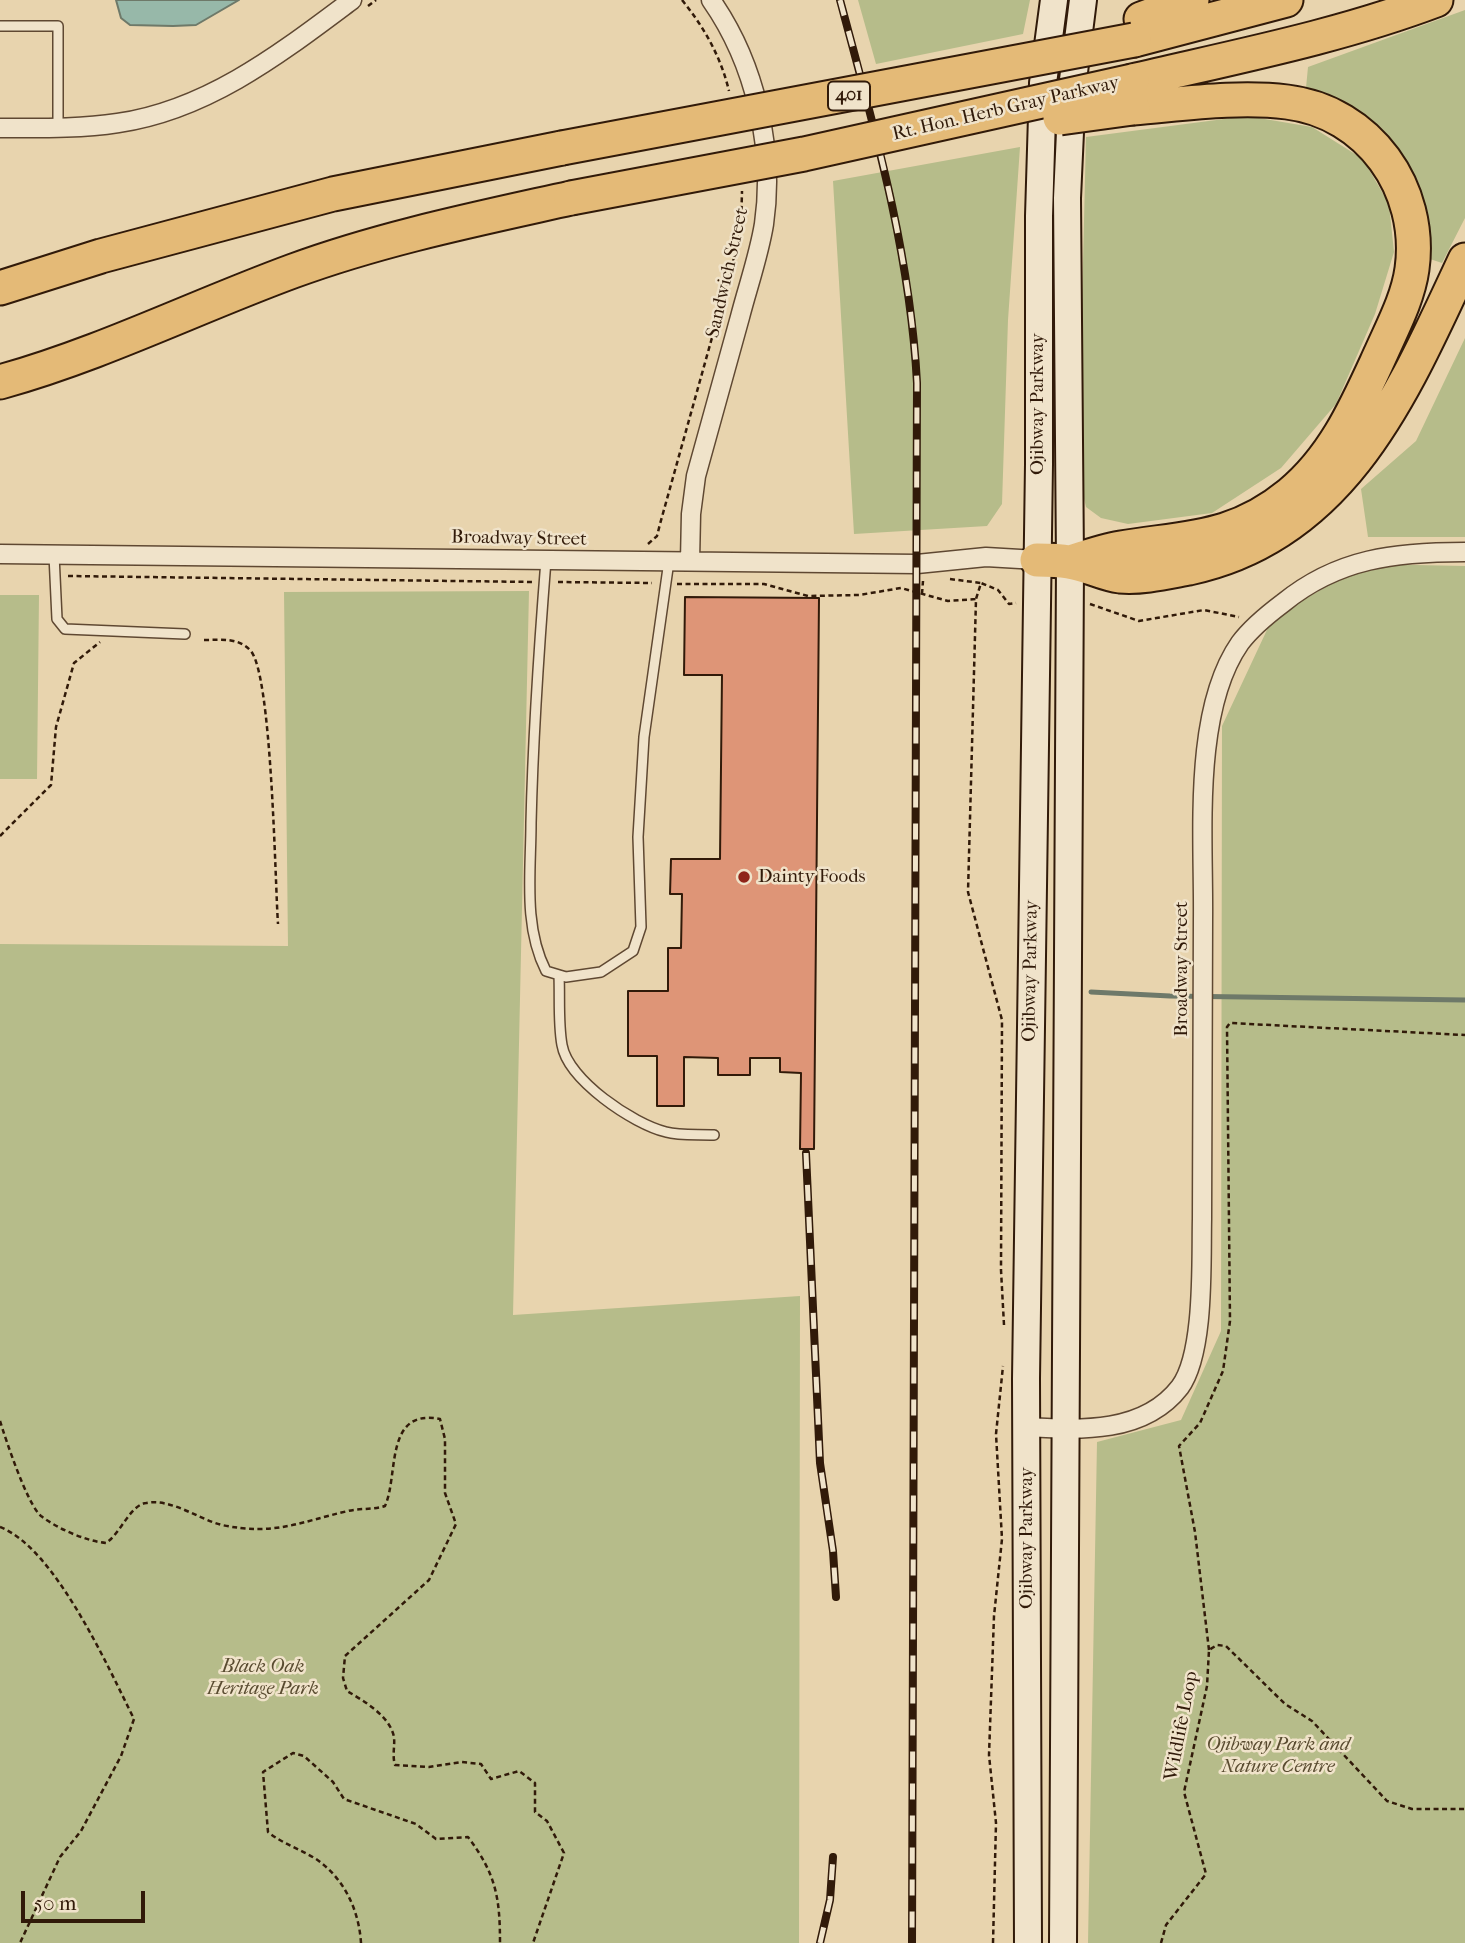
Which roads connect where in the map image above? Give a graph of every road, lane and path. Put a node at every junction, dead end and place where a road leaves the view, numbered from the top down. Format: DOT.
graph roads {
  1 [pos="352,0"];
  2 [pos="682,0"];
  3 [pos="711,0"];
  4 [pos="1054,0"];
  5 [pos="1083,0"];
  6 [pos="1192,0"];
  7 [pos="1286,0"];
  8 [pos="1436,0"];
  9 [pos="0,26"];
  10 [pos="1133,31"];
  11 [pos="1133,94"];
  12 [pos="731,102"];
  13 [pos="0,128"];
  14 [pos="58,128"];
  15 [pos="742,189"];
  16 [pos="1465,260"];
  17 [pos="0,288"];
  18 [pos="0,383"];
  19 [pos="641,546"];
  20 [pos="1465,552"];
  21 [pos="0,554"];
  22 [pos="54,555"];
  23 [pos="547,560"];
  24 [pos="1037,560"];
  25 [pos="669,561"];
  26 [pos="690,561"];
  27 [pos="1070,562"];
  28 [pos="55,576"];
  29 [pos="927,578"];
  30 [pos="949,579"];
  31 [pos="545,582"];
  32 [pos="667,583"];
  33 [pos="981,583"];
  34 [pos="922,594"];
  35 [pos="976,599"];
  36 [pos="103,632"];
  37 [pos="186,634"];
  38 [pos="204,640"];
  39 [pos="0,836"];
  40 [pos="278,924"];
  41 [pos="559,975"];
  42 [pos="1465,1035"];
  43 [pos="714,1135"];
  44 [pos="0,1421"];
  45 [pos="1027,1427"];
  46 [pos="1066,1429"];
  47 [pos="0,1527"];
  48 [pos="1209,1650"];
  49 [pos="1465,1809"];
  50 [pos="20,1943"];
  51 [pos="361,1943"];
  52 [pos="500,1943"];
  53 [pos="533,1943"];
  54 [pos="1028,1943"];
  55 [pos="1063,1943"];
  56 [pos="1161,1943"];
  1 -- 14 [label="street"];
  2 -- 12 [label="path"];
  3 -- 26 [label="street, Sandwich Street"];
  4 -- 24 [label="main road, Ojibway Parkway"];
  5 -- 27 [label="main road, Ojibway Parkway"];
  6 -- 10 [label="highway"];
  7 -- 10 [label="highway, Rt. Hon. Herb Gray Parkway / 401"];
  8 -- 11 [label="highway, Rt. Hon. Herb Gray Parkway / 401"];
  9 -- 14 [label="lane"];
  10 -- 17 [label="highway, Rt. Hon. Herb Gray Parkway / 401, bridge"];
  11 -- 18 [label="highway, Rt. Hon. Herb Gray Parkway / 401, bridge"];
  11 -- 27 [label="highway"];
  13 -- 14 [label="street"];
  15 -- 19 [label="path"];
  16 -- 27 [label="highway"];
  20 -- 46 [label="street, Broadway Street"];
  21 -- 22 [label="street, Broadway Street"];
  22 -- 23 [label="street, Broadway Street"];
  22 -- 28 [label="lane"];
  23 -- 25 [label="street, Broadway Street"];
  23 -- 31 [label="lane"];
  24 -- 26 [label="street, Broadway Street"];
  24 -- 27 [label="highway"];
  24 -- 45 [label="main road, Ojibway Parkway"];
  25 -- 26 [label="street, Broadway Street"];
  25 -- 32 [label="lane"];
  27 -- 46 [label="main road, Ojibway Parkway"];
  28 -- 31 [label="path"];
  28 -- 36 [label="lane"];
  29 -- 34 [label="path"];
  30 -- 33 [label="path"];
  31 -- 32 [label="path"];
  31 -- 41 [label="lane"];
  32 -- 34 [label="path"];
  32 -- 41 [label="lane"];
  34 -- 35 [label="path"];
  36 -- 37 [label="lane"];
  36 -- 39 [label="path"];
  38 -- 40 [label="path"];
  41 -- 43 [label="lane"];
  42 -- 48 [label="path"];
  44 -- 53 [label="path"];
  45 -- 46 [label="street, Broadway Street"];
  45 -- 54 [label="main road, Ojibway Parkway"];
  46 -- 55 [label="main road, Ojibway Parkway"];
  47 -- 50 [label="path"];
  48 -- 49 [label="path, Wildlife Loop"];
  48 -- 56 [label="path, Wildlife Loop"];
  51 -- 52 [label="path"];
}
